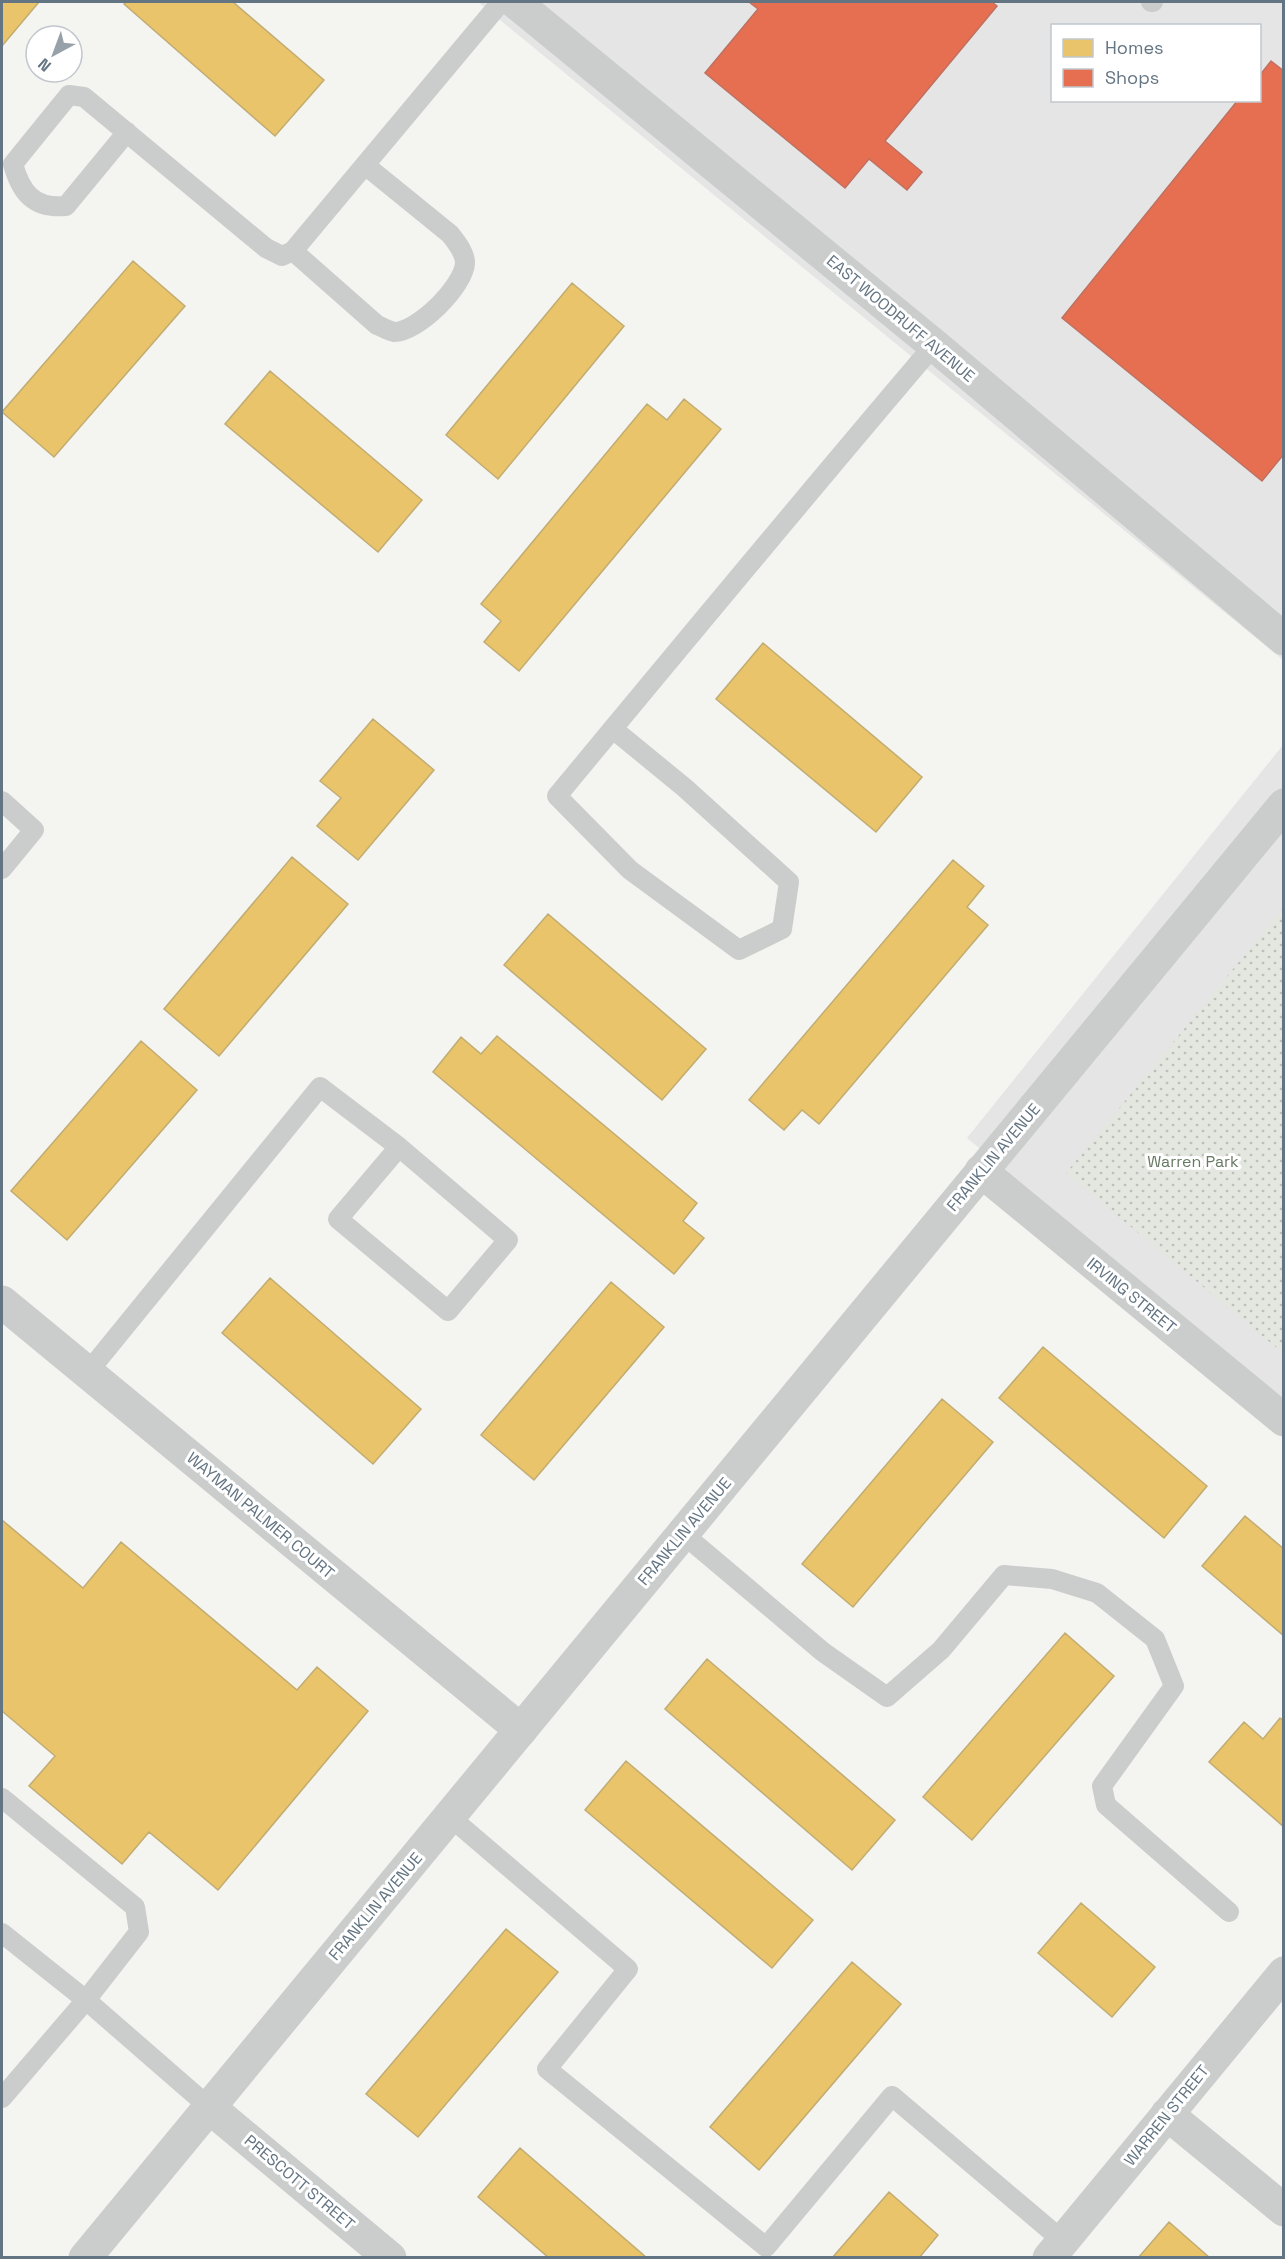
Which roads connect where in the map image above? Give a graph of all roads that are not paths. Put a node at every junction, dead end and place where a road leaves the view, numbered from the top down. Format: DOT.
graph roads {
  1 [pos="501,2"];
  2 [pos="515,2"];
  3 [pos="127,132"];
  4 [pos="364,165"];
  5 [pos="293,251"];
  6 [pos="934,345"];
  7 [pos="1284,639"];
  8 [pos="613,729"];
  9 [pos="2,801"];
  10 [pos="1284,806"];
  11 [pos="2,869"];
  12 [pos="399,1147"];
  13 [pos="981,1171"];
  14 [pos="2,1302"];
  15 [pos="88,1372"];
  16 [pos="1284,1420"];
  17 [pos="682,1533"];
  18 [pos="521,1730"];
  19 [pos="2,1798"];
  20 [pos="449,1816"];
  21 [pos="1228,1912"];
  22 [pos="2,1933"];
  23 [pos="1284,1973"];
  24 [pos="86,2000"];
  25 [pos="6,2084"];
  26 [pos="209,2107"];
  27 [pos="1167,2114"];
  28 [pos="1284,2210"];
  29 [pos="1056,2249"];
  30 [pos="85,2258"];
  31 [pos="390,2258"];
  1 -- 4 [label="lane"];
  2 -- 6 [label="street, EAST WOODRUFF AVENUE"];
  3 -- 3 [label="lane"];
  3 -- 5 [label="lane"];
  4 -- 5 [label="lane"];
  4 -- 5 [label="lane"];
  6 -- 7 [label="street, EAST WOODRUFF AVENUE"];
  6 -- 8 [label="lane"];
  8 -- 8 [label="lane"];
  9 -- 11 [label="lane"];
  10 -- 13 [label="street, FRANKLIN AVENUE"];
  12 -- 12 [label="lane"];
  12 -- 15 [label="lane"];
  13 -- 16 [label="street, IRVING STREET"];
  13 -- 17 [label="street, FRANKLIN AVENUE"];
  14 -- 15 [label="street, WAYMAN PALMER COURT"];
  15 -- 18 [label="street, WAYMAN PALMER COURT"];
  17 -- 18 [label="street, FRANKLIN AVENUE"];
  17 -- 21 [label="lane"];
  18 -- 20 [label="street, FRANKLIN AVENUE"];
  19 -- 24 [label="lane"];
  20 -- 26 [label="street, FRANKLIN AVENUE"];
  20 -- 29 [label="lane"];
  22 -- 24 [label="lane"];
  23 -- 27 [label="street, WARREN STREET"];
  24 -- 25 [label="lane"];
  24 -- 26 [label="lane"];
  26 -- 30 [label="street, FRANKLIN AVENUE"];
  26 -- 31 [label="street, PRESCOTT STREET"];
  27 -- 28 [label="street"];
  27 -- 29 [label="street, WARREN STREET"];
}
